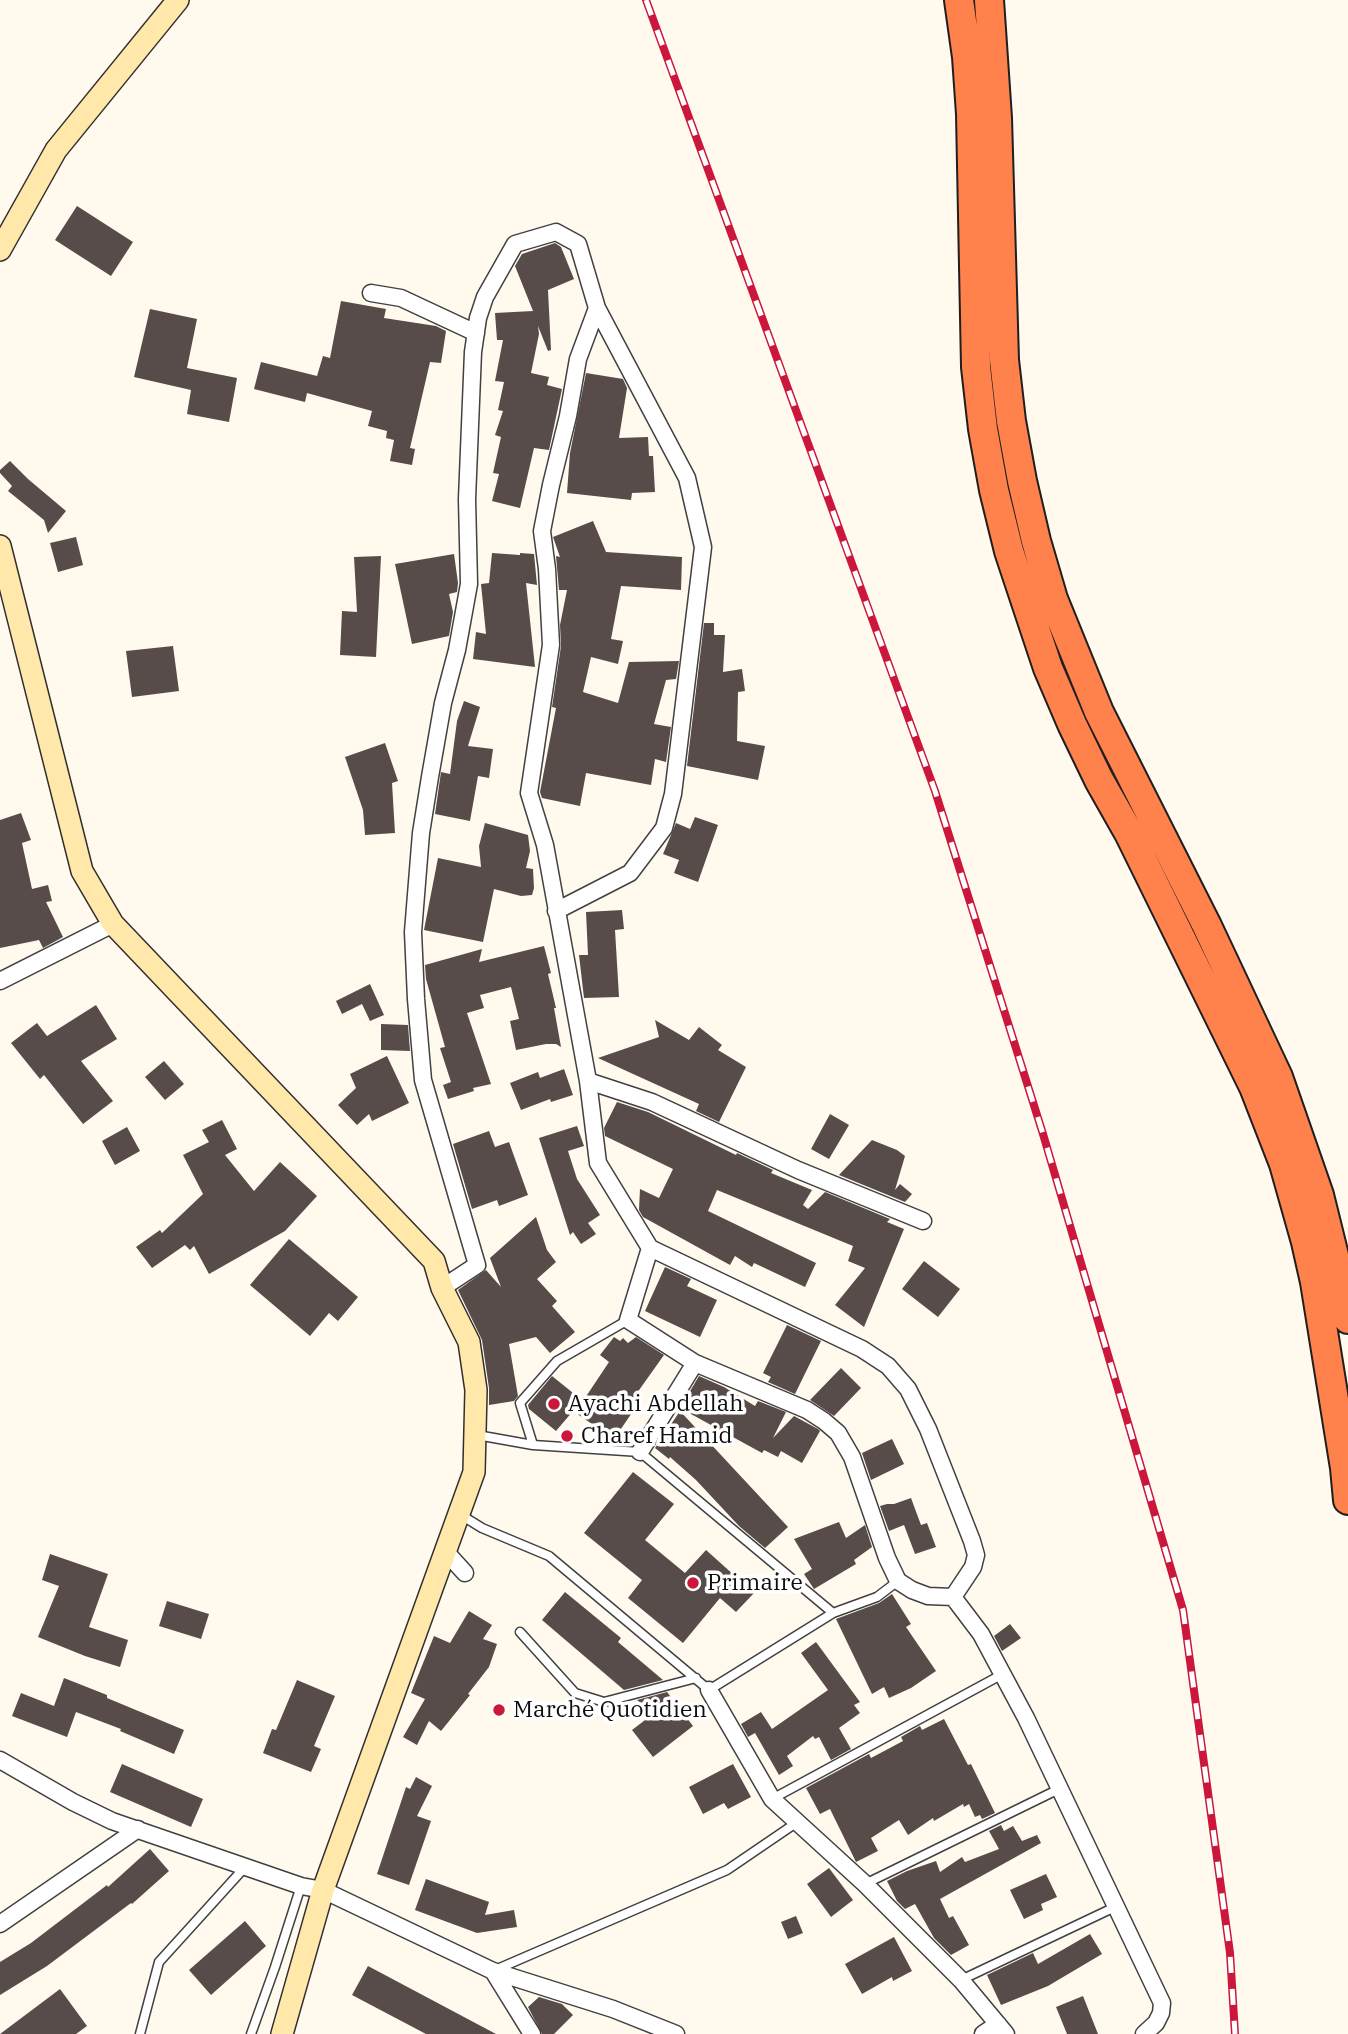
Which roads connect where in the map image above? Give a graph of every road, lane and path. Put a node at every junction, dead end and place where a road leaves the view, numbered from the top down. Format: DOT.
graph roads {
  1 [pos="178,0"];
  2 [pos="950,0"];
  3 [pos="959,0"];
  4 [pos="989,0"];
  5 [pos="967,57"];
  6 [pos="0,250"];
  7 [pos="371,293"];
  8 [pos="597,308"];
  9 [pos="476,333"];
  10 [pos="0,546"];
  11 [pos="556,911"];
  12 [pos="113,924"];
  13 [pos="0,981"];
  14 [pos="588,1082"];
  15 [pos="923,1222"];
  16 [pos="650,1248"];
  17 [pos="442,1288"];
  18 [pos="1348,1319"];
  19 [pos="628,1321"];
  20 [pos="695,1363"];
  21 [pos="474,1435"];
  22 [pos="533,1445"];
  23 [pos="640,1452"];
  24 [pos="1348,1500"];
  25 [pos="459,1514"];
  26 [pos="445,1551"];
  27 [pos="465,1573"];
  28 [pos="898,1581"];
  29 [pos="953,1597"];
  30 [pos="833,1613"];
  31 [pos="520,1632"];
  32 [pos="1001,1675"];
  33 [pos="695,1678"];
  34 [pos="709,1689"];
  35 [pos="0,1760"];
  36 [pos="1059,1789"];
  37 [pos="772,1799"];
  38 [pos="796,1823"];
  39 [pos="138,1829"];
  40 [pos="246,1866"];
  41 [pos="865,1884"];
  42 [pos="301,1886"];
  43 [pos="323,1890"];
  44 [pos="1115,1907"];
  45 [pos="0,1923"];
  46 [pos="521,1959"];
  47 [pos="493,1971"];
  48 [pos="514,1978"];
  49 [pos="961,1980"];
  50 [pos="508,1996"];
  51 [pos="1002,2029"];
  52 [pos="140,2034"];
  53 [pos="251,2034"];
  54 [pos="282,2034"];
  55 [pos="531,2034"];
  56 [pos="676,2034"];
  57 [pos="983,2034"];
  58 [pos="1144,2034"];
  1 -- 6 [label="main road"];
  2 -- 5 [label="highway"];
  3 -- 5 [label="highway"];
  4 -- 18 [label="highway"];
  5 -- 24 [label="highway"];
  7 -- 9 [label="street"];
  8 -- 9 [label="street"];
  8 -- 11 [label="street"];
  8 -- 11 [label="street"];
  9 -- 17 [label="street"];
  10 -- 12 [label="main road"];
  11 -- 14 [label="street"];
  12 -- 13 [label="street"];
  12 -- 17 [label="main road"];
  14 -- 15 [label="street"];
  14 -- 16 [label="street"];
  16 -- 19 [label="street"];
  16 -- 29 [label="street"];
  17 -- 21 [label="main road"];
  19 -- 20 [label="street"];
  19 -- 22 [label="lane"];
  20 -- 23 [label="street"];
  20 -- 28 [label="street"];
  21 -- 22 [label="lane"];
  21 -- 25 [label="main road"];
  22 -- 23 [label="lane"];
  23 -- 30 [label="lane"];
  25 -- 26 [label="main road"];
  25 -- 33 [label="lane"];
  26 -- 27 [label="street"];
  26 -- 43 [label="main road"];
  28 -- 29 [label="street"];
  28 -- 30 [label="lane"];
  29 -- 32 [label="street"];
  30 -- 34 [label="lane"];
  31 -- 33 [label="lane"];
  32 -- 36 [label="street"];
  32 -- 37 [label="lane"];
  33 -- 34 [label="lane"];
  34 -- 37 [label="street"];
  35 -- 39 [label="street"];
  36 -- 41 [label="lane"];
  36 -- 44 [label="street"];
  37 -- 38 [label="street"];
  38 -- 41 [label="street"];
  38 -- 46 [label="lane"];
  39 -- 40 [label="street"];
  39 -- 45 [label="street"];
  40 -- 42 [label="street"];
  40 -- 52 [label="lane"];
  41 -- 49 [label="street"];
  42 -- 43 [label="street"];
  42 -- 53 [label="lane"];
  43 -- 47 [label="street"];
  43 -- 54 [label="main road"];
  44 -- 49 [label="lane"];
  44 -- 58 [label="street"];
  46 -- 47 [label="lane"];
  46 -- 48 [label="lane"];
  47 -- 48 [label="street"];
  47 -- 50 [label="street"];
  48 -- 50 [label="lane"];
  48 -- 56 [label="street"];
  49 -- 51 [label="street"];
  50 -- 55 [label="street"];
  51 -- 57 [label="street"];
}
